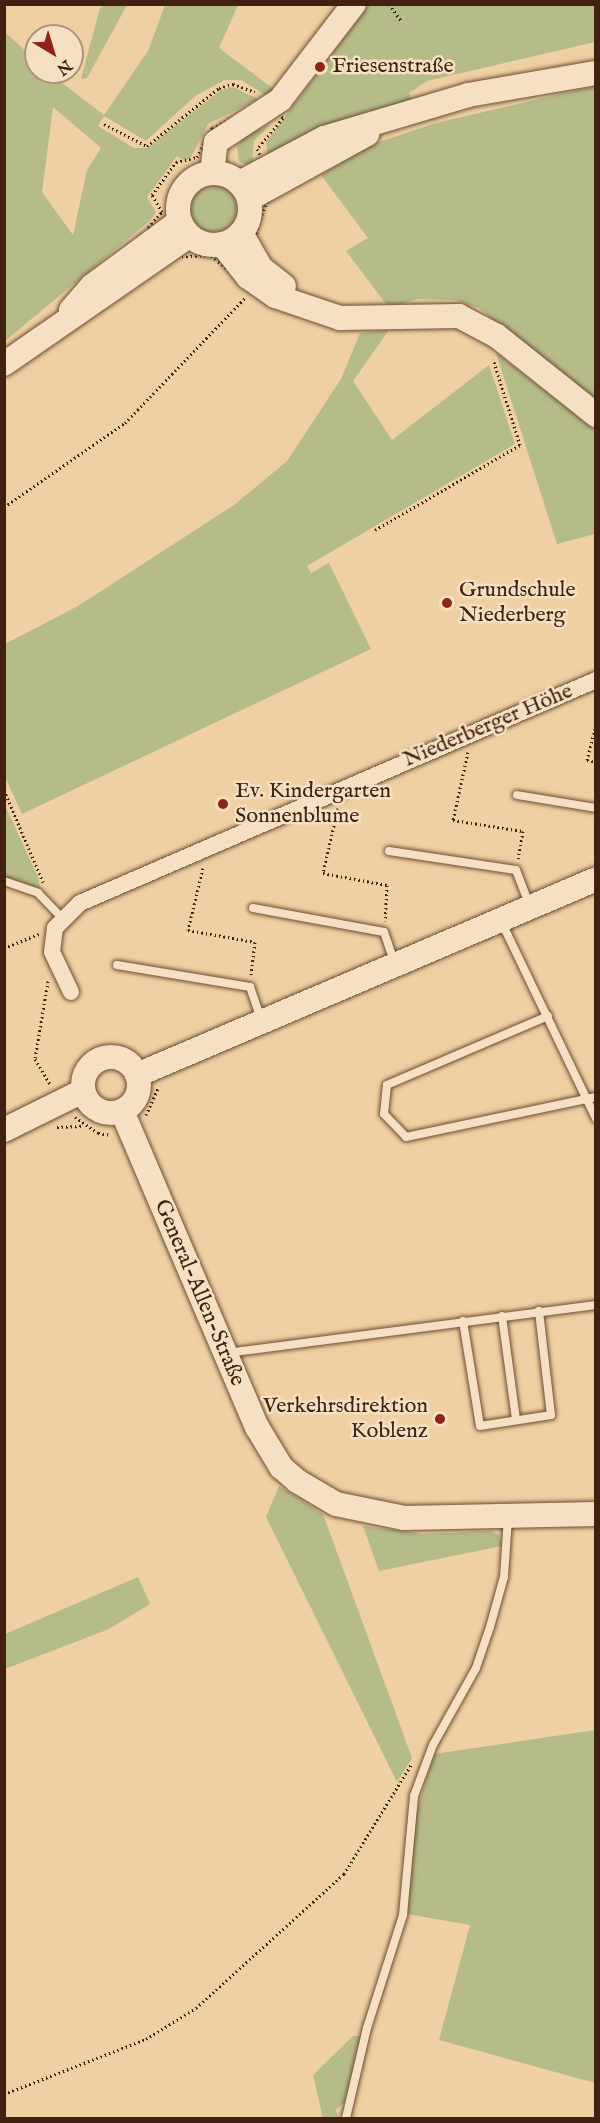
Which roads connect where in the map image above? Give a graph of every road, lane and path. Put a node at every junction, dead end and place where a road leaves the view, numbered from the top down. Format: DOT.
graph roads {
  1 [pos="354,4"];
  2 [pos="389,4"];
  3 [pos="402,22"];
  4 [pos="596,73"];
  5 [pos="265,101"];
  6 [pos="104,124"];
  7 [pos="212,173"];
  8 [pos="244,191"];
  9 [pos="185,228"];
  10 [pos="232,238"];
  11 [pos="258,284"];
  12 [pos="304,304"];
  13 [pos="503,341"];
  14 [pos="4,364"];
  15 [pos="596,415"];
  16 [pos="4,507"];
  17 [pos="375,530"];
  18 [pos="596,680"];
  19 [pos="596,724"];
  20 [pos="462,736"];
  21 [pos="596,762"];
  22 [pos="4,790"];
  23 [pos="333,792"];
  24 [pos="517,795"];
  25 [pos="596,808"];
  26 [pos="200,850"];
  27 [pos="389,851"];
  28 [pos="516,870"];
  29 [pos="596,879"];
  30 [pos="4,881"];
  31 [pos="48,901"];
  32 [pos="531,907"];
  33 [pos="253,908"];
  34 [pos="501,920"];
  35 [pos="58,923"];
  36 [pos="384,932"];
  37 [pos="4,948"];
  38 [pos="52,952"];
  39 [pos="117,965"];
  40 [pos="395,965"];
  41 [pos="250,987"];
  42 [pos="71,992"];
  43 [pos="548,1016"];
  44 [pos="262,1021"];
  45 [pos="136,1075"];
  46 [pos="163,1080"];
  47 [pos="591,1098"];
  48 [pos="75,1101"];
  49 [pos="596,1118"];
  50 [pos="126,1120"];
  51 [pos="4,1130"];
  52 [pos="596,1305"];
  53 [pos="539,1311"];
  54 [pos="502,1316"];
  55 [pos="463,1321"];
  56 [pos="224,1354"];
  57 [pos="516,1420"];
  58 [pos="596,1514"];
  59 [pos="508,1516"];
  60 [pos="433,1744"];
  61 [pos="4,2094"];
  62 [pos="346,2118"];
  1 -- 7 [label="street"];
  2 -- 3 [label="path"];
  4 -- 8 [label="street"];
  5 -- 6 [label="path"];
  7 -- 8 [label="street"];
  7 -- 9 [label="street"];
  8 -- 10 [label="street"];
  9 -- 10 [label="street"];
  9 -- 14 [label="street"];
  10 -- 11 [label="street"];
  10 -- 12 [label="street"];
  11 -- 12 [label="street"];
  11 -- 16 [label="path"];
  12 -- 13 [label="street"];
  13 -- 15 [label="street"];
  13 -- 17 [label="path"];
  18 -- 20 [label="street, Niederberger Höhe"];
  19 -- 21 [label="path"];
  20 -- 23 [label="street, Niederberger Höhe"];
  20 -- 28 [label="path"];
  22 -- 31 [label="path"];
  23 -- 26 [label="street, Niederberger Höhe"];
  23 -- 36 [label="path"];
  24 -- 25 [label="lane"];
  26 -- 35 [label="street, Niederberger Höhe"];
  26 -- 41 [label="path"];
  27 -- 28 [label="lane"];
  28 -- 32 [label="lane"];
  29 -- 32 [label="street"];
  30 -- 31 [label="lane"];
  31 -- 35 [label="lane"];
  32 -- 34 [label="street"];
  33 -- 36 [label="lane"];
  34 -- 40 [label="street"];
  34 -- 43 [label="lane"];
  35 -- 37 [label="path"];
  35 -- 38 [label="street"];
  36 -- 40 [label="lane"];
  38 -- 42 [label="street"];
  38 -- 48 [label="path"];
  39 -- 41 [label="lane"];
  40 -- 44 [label="street"];
  41 -- 44 [label="lane"];
  43 -- 47 [label="lane"];
  43 -- 47 [label="lane"];
  44 -- 45 [label="street"];
  45 -- 48 [label="street"];
  45 -- 50 [label="street"];
  46 -- 50 [label="path"];
  47 -- 49 [label="lane"];
  48 -- 50 [label="street"];
  48 -- 50 [label="path"];
  48 -- 51 [label="street"];
  50 -- 56 [label="street, General-Allen-Straße"];
  52 -- 53 [label="lane"];
  53 -- 54 [label="lane"];
  53 -- 57 [label="lane"];
  54 -- 55 [label="lane"];
  54 -- 57 [label="lane"];
  55 -- 56 [label="lane"];
  55 -- 57 [label="lane"];
  56 -- 59 [label="street, General-Allen-Straße"];
  58 -- 59 [label="street, General-Allen-Straße"];
  59 -- 60 [label="lane"];
  60 -- 61 [label="path"];
  60 -- 62 [label="lane"];
}
